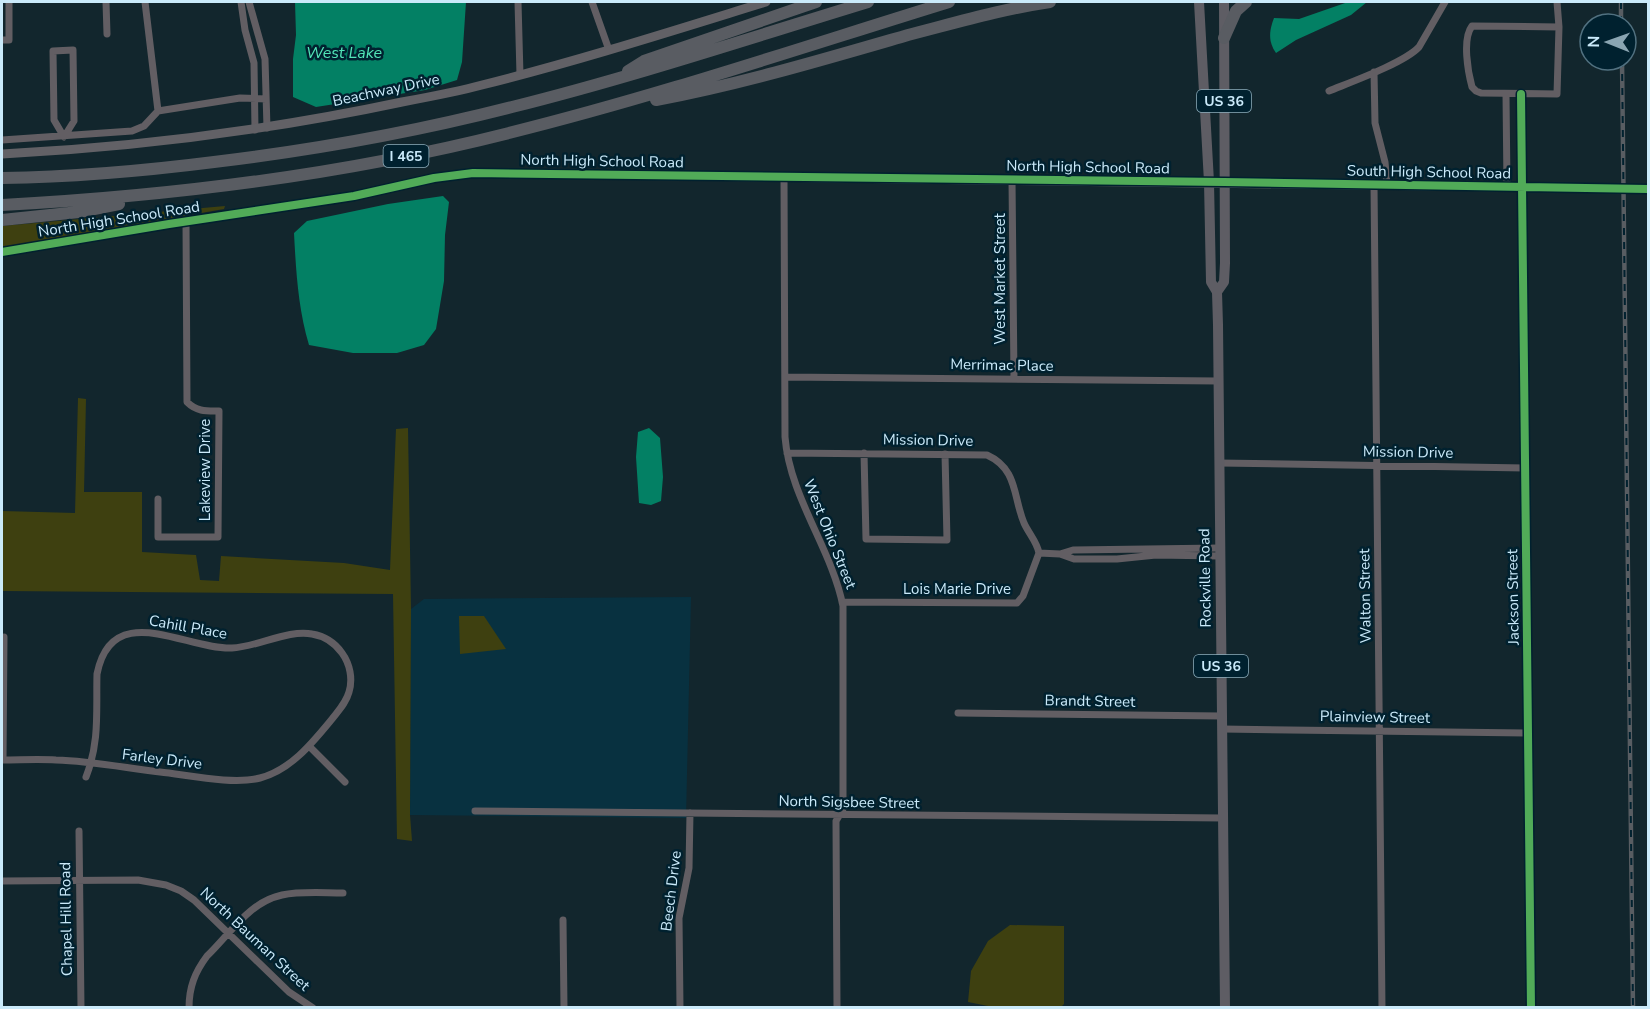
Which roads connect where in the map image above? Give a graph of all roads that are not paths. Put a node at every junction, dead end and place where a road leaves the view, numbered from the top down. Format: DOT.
graph roads {
  1 [pos="9,2"];
  2 [pos="106,2"];
  3 [pos="145,2"];
  4 [pos="241,2"];
  5 [pos="249,2"];
  6 [pos="518,2"];
  7 [pos="592,2"];
  8 [pos="766,2"];
  9 [pos="816,2"];
  10 [pos="868,2"];
  11 [pos="950,2"];
  12 [pos="1050,2"];
  13 [pos="1199,2"];
  14 [pos="1224,2"];
  15 [pos="1246,2"];
  16 [pos="1445,2"];
  17 [pos="1557,2"];
  18 [pos="1559,27"];
  19 [pos="107,34"];
  20 [pos="1224,38"];
  21 [pos="2,40"];
  22 [pos="609,50"];
  23 [pos="1374,72"];
  24 [pos="520,75"];
  25 [pos="612,81"];
  26 [pos="1329,92"];
  27 [pos="1506,93"];
  28 [pos="1521,94"];
  29 [pos="255,98"];
  30 [pos="266,99"];
  31 [pos="158,111"];
  32 [pos="596,111"];
  33 [pos="267,128"];
  34 [pos="255,130"];
  35 [pos="64,136"];
  36 [pos="2,140"];
  37 [pos="2,154"];
  38 [pos="2,172"];
  39 [pos="784,176"];
  40 [pos="57,177"];
  41 [pos="2,178"];
  42 [pos="1012,180"];
  43 [pos="1209,182"];
  44 [pos="1224,182"];
  45 [pos="1374,184"];
  46 [pos="1387,185"];
  47 [pos="1507,187"];
  48 [pos="1523,187"];
  49 [pos="213,188"];
  50 [pos="1648,189"];
  51 [pos="2,206"];
  52 [pos="2,220"];
  53 [pos="186,222"];
  54 [pos="2,252"];
  55 [pos="1217,292"];
  56 [pos="785,377"];
  57 [pos="1014,379"];
  58 [pos="1219,381"];
  59 [pos="787,453"];
  60 [pos="864,453"];
  61 [pos="945,454"];
  62 [pos="1219,463"];
  63 [pos="1377,465"];
  64 [pos="1525,468"];
  65 [pos="158,500"];
  66 [pos="1219,552"];
  67 [pos="1039,553"];
  68 [pos="842,602"];
  69 [pos="4,637"];
  70 [pos="3,671"];
  71 [pos="958,713"];
  72 [pos="1222,716"];
  73 [pos="1222,729"];
  74 [pos="1380,730"];
  75 [pos="1528,733"];
  76 [pos="310,747"];
  77 [pos="2,760"];
  78 [pos="91,764"];
  79 [pos="86,777"];
  80 [pos="345,782"];
  81 [pos="475,811"];
  82 [pos="690,813"];
  83 [pos="840,815"];
  84 [pos="1223,818"];
  85 [pos="79,831"];
  86 [pos="79,880"];
  87 [pos="2,881"];
  88 [pos="343,893"];
  89 [pos="563,920"];
  90 [pos="229,933"];
  91 [pos="309,1007"];
  92 [pos="81,1008"];
  93 [pos="189,1008"];
  94 [pos="564,1008"];
  95 [pos="680,1008"];
  96 [pos="837,1008"];
  97 [pos="1225,1008"];
  98 [pos="1382,1008"];
  99 [pos="1531,1008"];
  1 -- 21 [label="street"];
  2 -- 19 [label="street"];
  3 -- 31 [label="street"];
  4 -- 29 [label="street"];
  5 -- 30 [label="street"];
  6 -- 24 [label="street"];
  7 -- 22 [label="street"];
  8 -- 22 [label="street, Beachway Drive"];
  9 -- 25 [label="highway"];
  10 -- 25 [label="highway, I 465"];
  11 -- 32 [label="highway, I 465"];
  12 -- 32 [label="highway"];
  13 -- 43 [label="main road, Rockville Road / US 36"];
  14 -- 20 [label="main road, Rockville Road"];
  15 -- 20 [label="highway, US 36"];
  16 -- 23 [label="street"];
  17 -- 18 [label="street"];
  18 -- 27 [label="street"];
  18 -- 28 [label="street"];
  20 -- 44 [label="main road, Rockville Road / US 36"];
  22 -- 24 [label="street, Beachway Drive"];
  23 -- 26 [label="street"];
  23 -- 46 [label="street"];
  24 -- 33 [label="street, Beachway Drive"];
  25 -- 40 [label="highway, I 465"];
  27 -- 28 [label="street"];
  27 -- 47 [label="street"];
  28 -- 48 [label="street, Jackson Street"];
  29 -- 30 [label="street"];
  29 -- 31 [label="street"];
  29 -- 34 [label="street"];
  30 -- 33 [label="street"];
  31 -- 35 [label="street"];
  32 -- 49 [label="highway, I 465"];
  33 -- 34 [label="street, Beachway Drive"];
  34 -- 37 [label="street, Beachway Drive"];
  35 -- 35 [label="street"];
  35 -- 36 [label="street"];
  38 -- 40 [label="highway"];
  39 -- 42 [label="street, North High School Road"];
  39 -- 53 [label="street, North High School Road"];
  39 -- 56 [label="street, West Ohio Street"];
  40 -- 41 [label="highway, I 465"];
  42 -- 43 [label="street, North High School Road"];
  42 -- 57 [label="street, West Market Street"];
  43 -- 44 [label="street, South High School Road"];
  43 -- 55 [label="main road, Rockville Road / US 36"];
  44 -- 45 [label="street, South High School Road"];
  44 -- 55 [label="main road, Rockville Road / US 36"];
  45 -- 46 [label="street, South High School Road"];
  45 -- 63 [label="street, Walton Street"];
  46 -- 47 [label="street, South High School Road"];
  47 -- 48 [label="street, South High School Road"];
  48 -- 50 [label="street, South High School Road, bridge"];
  48 -- 64 [label="street, Jackson Street"];
  49 -- 51 [label="highway, I 465"];
  49 -- 52 [label="highway"];
  53 -- 54 [label="street, North High School Road"];
  53 -- 65 [label="street, Lakeview Drive"];
  55 -- 58 [label="main road, Rockville Road / US 36"];
  56 -- 57 [label="street, Merrimac Place"];
  56 -- 59 [label="street, West Ohio Street"];
  57 -- 58 [label="street, Merrimac Place"];
  58 -- 62 [label="main road, Rockville Road / US 36"];
  59 -- 60 [label="street, Mission Drive"];
  59 -- 68 [label="street, West Ohio Street"];
  60 -- 61 [label="street, Mission Drive"];
  60 -- 61 [label="street"];
  61 -- 67 [label="street, Mission Drive"];
  62 -- 63 [label="street, Mission Drive"];
  62 -- 66 [label="main road, Rockville Road / US 36"];
  63 -- 64 [label="street, Mission Drive"];
  63 -- 74 [label="street, Walton Street"];
  64 -- 75 [label="street, Jackson Street"];
  66 -- 67 [label="street"];
  66 -- 72 [label="main road, Rockville Road / US 36"];
  67 -- 68 [label="street, Lois Marie Drive"];
  68 -- 83 [label="street, West Ohio Street"];
  69 -- 70 [label="street"];
  70 -- 77 [label="street"];
  71 -- 72 [label="street, Brandt Street"];
  72 -- 73 [label="main road, Rockville Road / US 36"];
  73 -- 74 [label="street, Plainview Street"];
  73 -- 84 [label="main road, Rockville Road / US 36"];
  74 -- 75 [label="street, Plainview Street"];
  74 -- 98 [label="street, Walton Street"];
  75 -- 99 [label="street, Jackson Street"];
  76 -- 78 [label="street, Farley Drive"];
  76 -- 78 [label="street, Cahill Place"];
  76 -- 80 [label="street"];
  77 -- 78 [label="street, Farley Drive"];
  78 -- 79 [label="street, Cahill Place"];
  81 -- 82 [label="street, North Sigsbee Street"];
  82 -- 83 [label="street, North Sigsbee Street"];
  82 -- 95 [label="street, Beech Drive"];
  83 -- 84 [label="street, North Sigsbee Street"];
  83 -- 96 [label="street, West Ohio Street"];
  84 -- 97 [label="main road, Rockville Road / US 36"];
  85 -- 86 [label="street, Chapel Hill Road"];
  86 -- 87 [label="street, North Bauman Street"];
  86 -- 90 [label="street, North Bauman Street"];
  86 -- 92 [label="street, Chapel Hill Road"];
  88 -- 90 [label="street"];
  89 -- 94 [label="street"];
  90 -- 91 [label="street, North Bauman Street"];
  90 -- 93 [label="street"];
}
